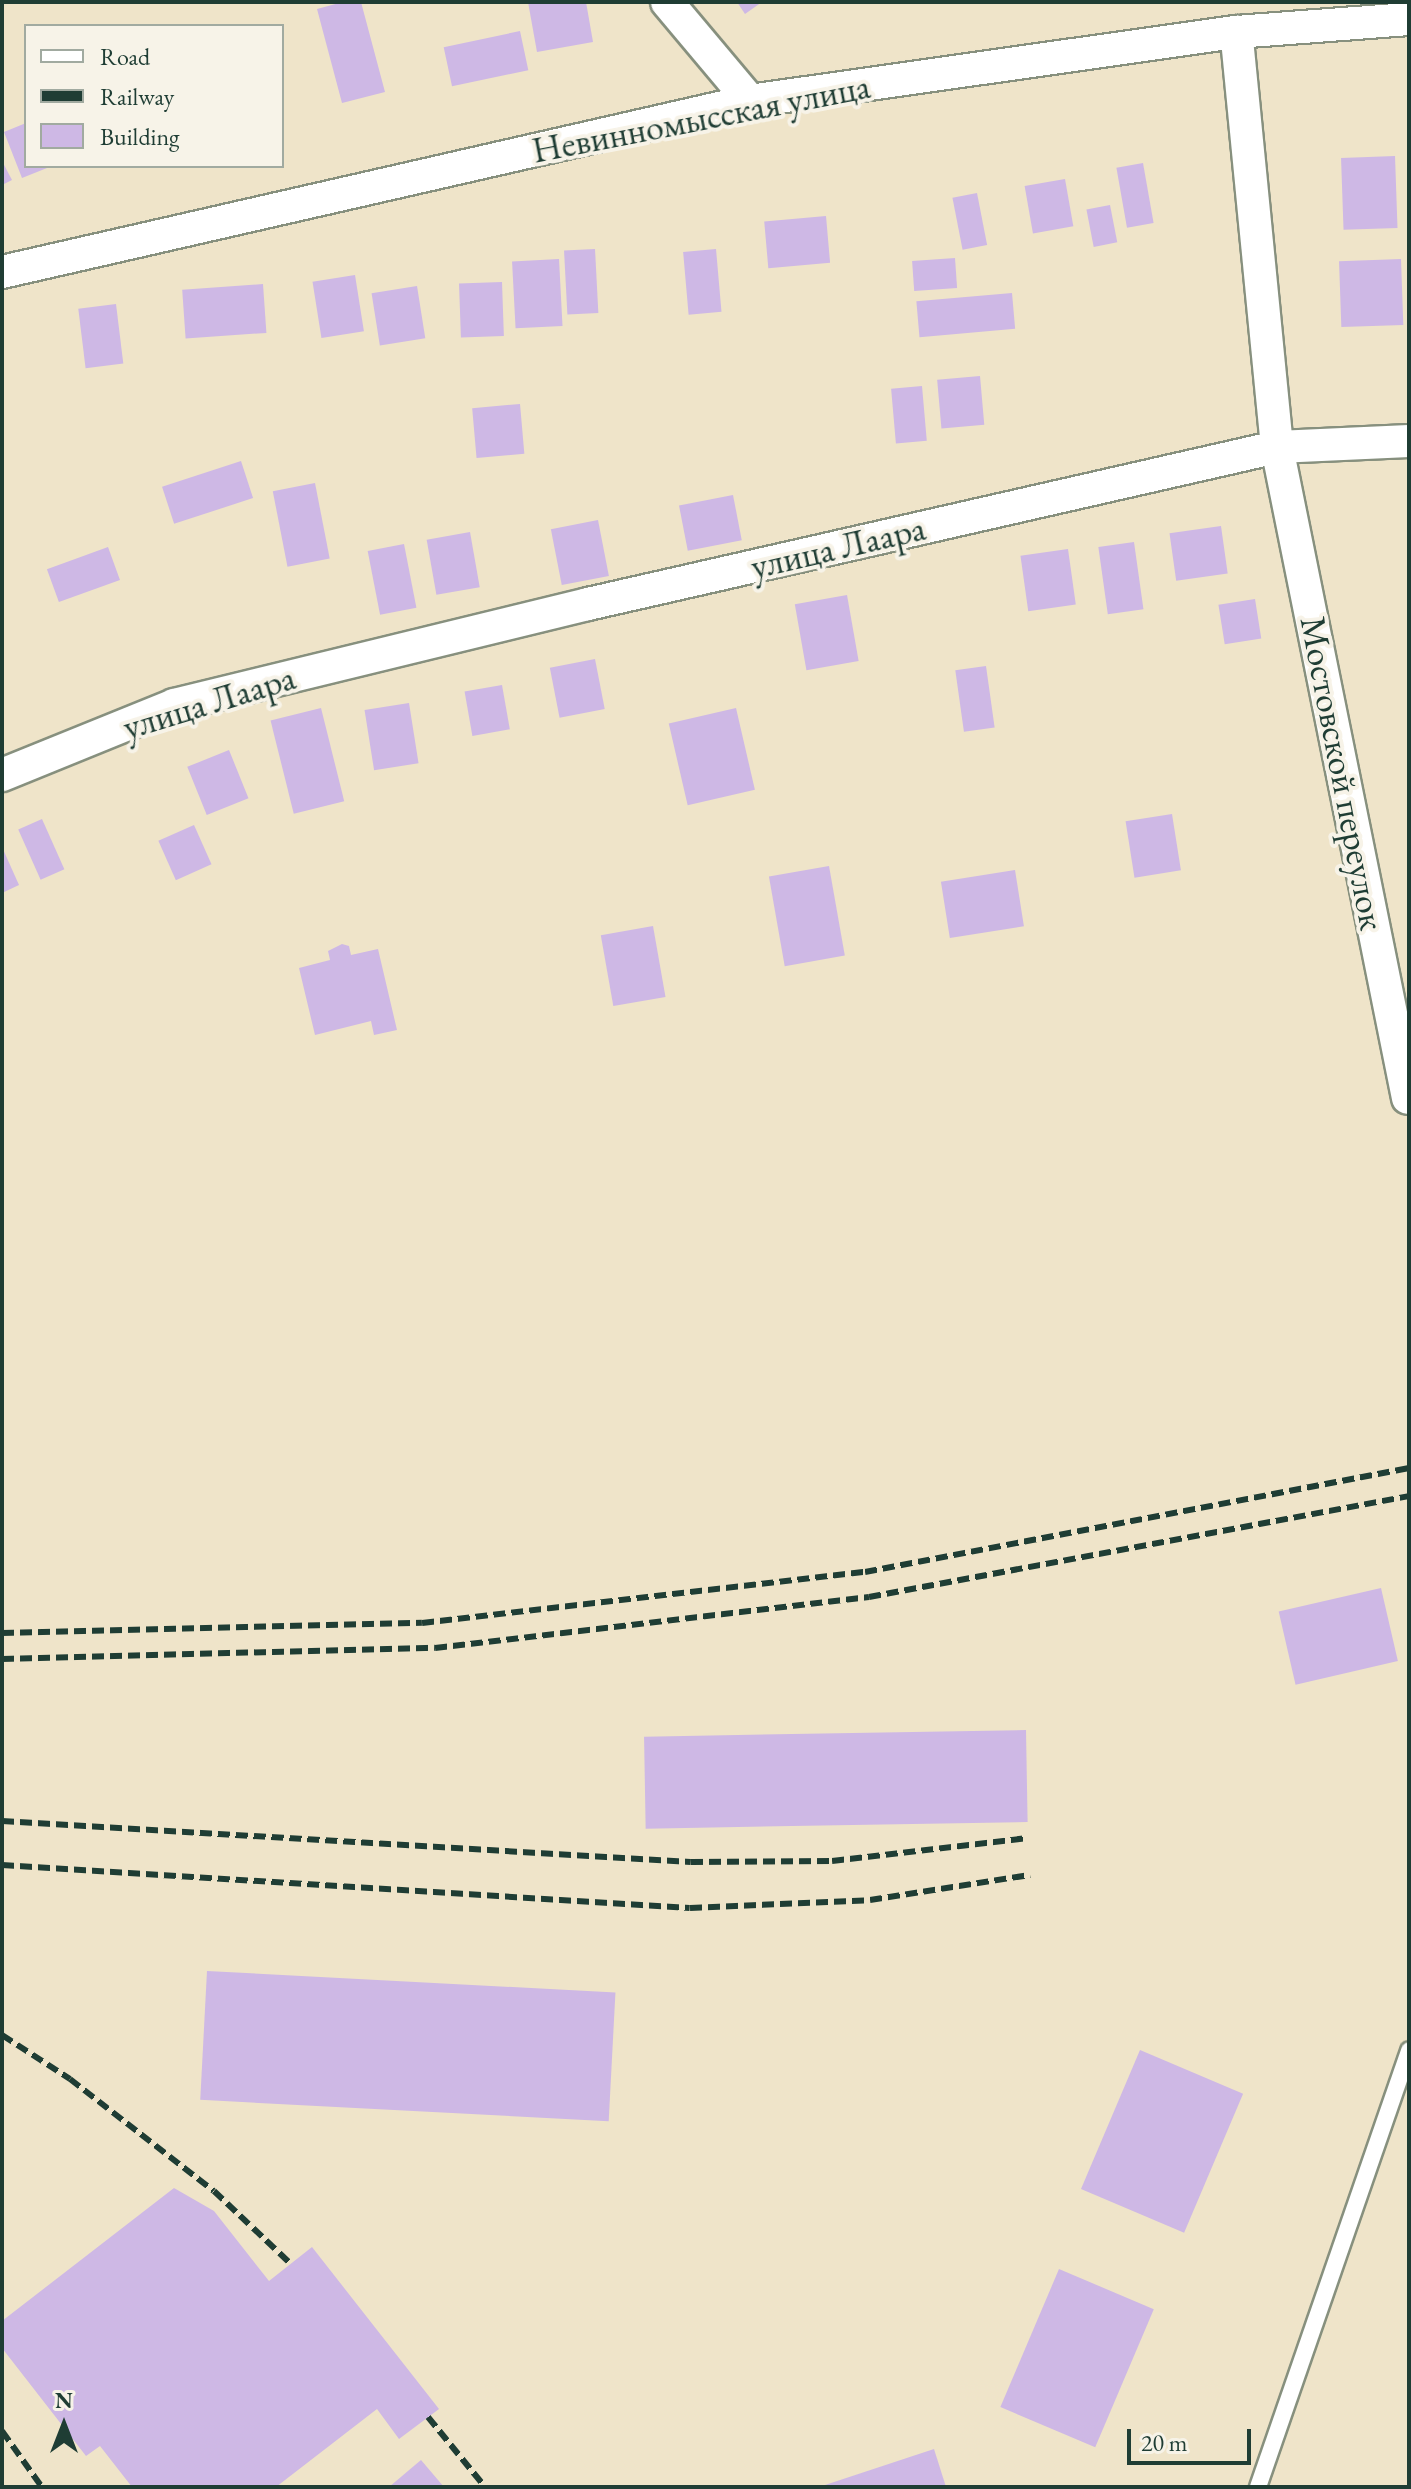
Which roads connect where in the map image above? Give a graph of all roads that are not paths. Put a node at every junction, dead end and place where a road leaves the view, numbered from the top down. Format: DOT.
graph roads {
  1 [pos="667,2"];
  2 [pos="1409,19"];
  3 [pos="1236,32"];
  4 [pos="750,101"];
  5 [pos="2,272"];
  6 [pos="1409,441"];
  7 [pos="1277,447"];
  8 [pos="2,775"];
  9 [pos="1408,1098"];
  10 [pos="1409,2050"];
  11 [pos="1258,2487"];
  1 -- 4 [label="street"];
  2 -- 3 [label="street, Невинномысская улица"];
  3 -- 4 [label="street, Невинномысская улица"];
  3 -- 7 [label="street"];
  4 -- 5 [label="street, Невинномысская улица"];
  6 -- 7 [label="street, улица Лаара"];
  7 -- 8 [label="street, улица Лаара"];
  7 -- 9 [label="street, Мостовской переулок"];
  10 -- 11 [label="lane"];
}
